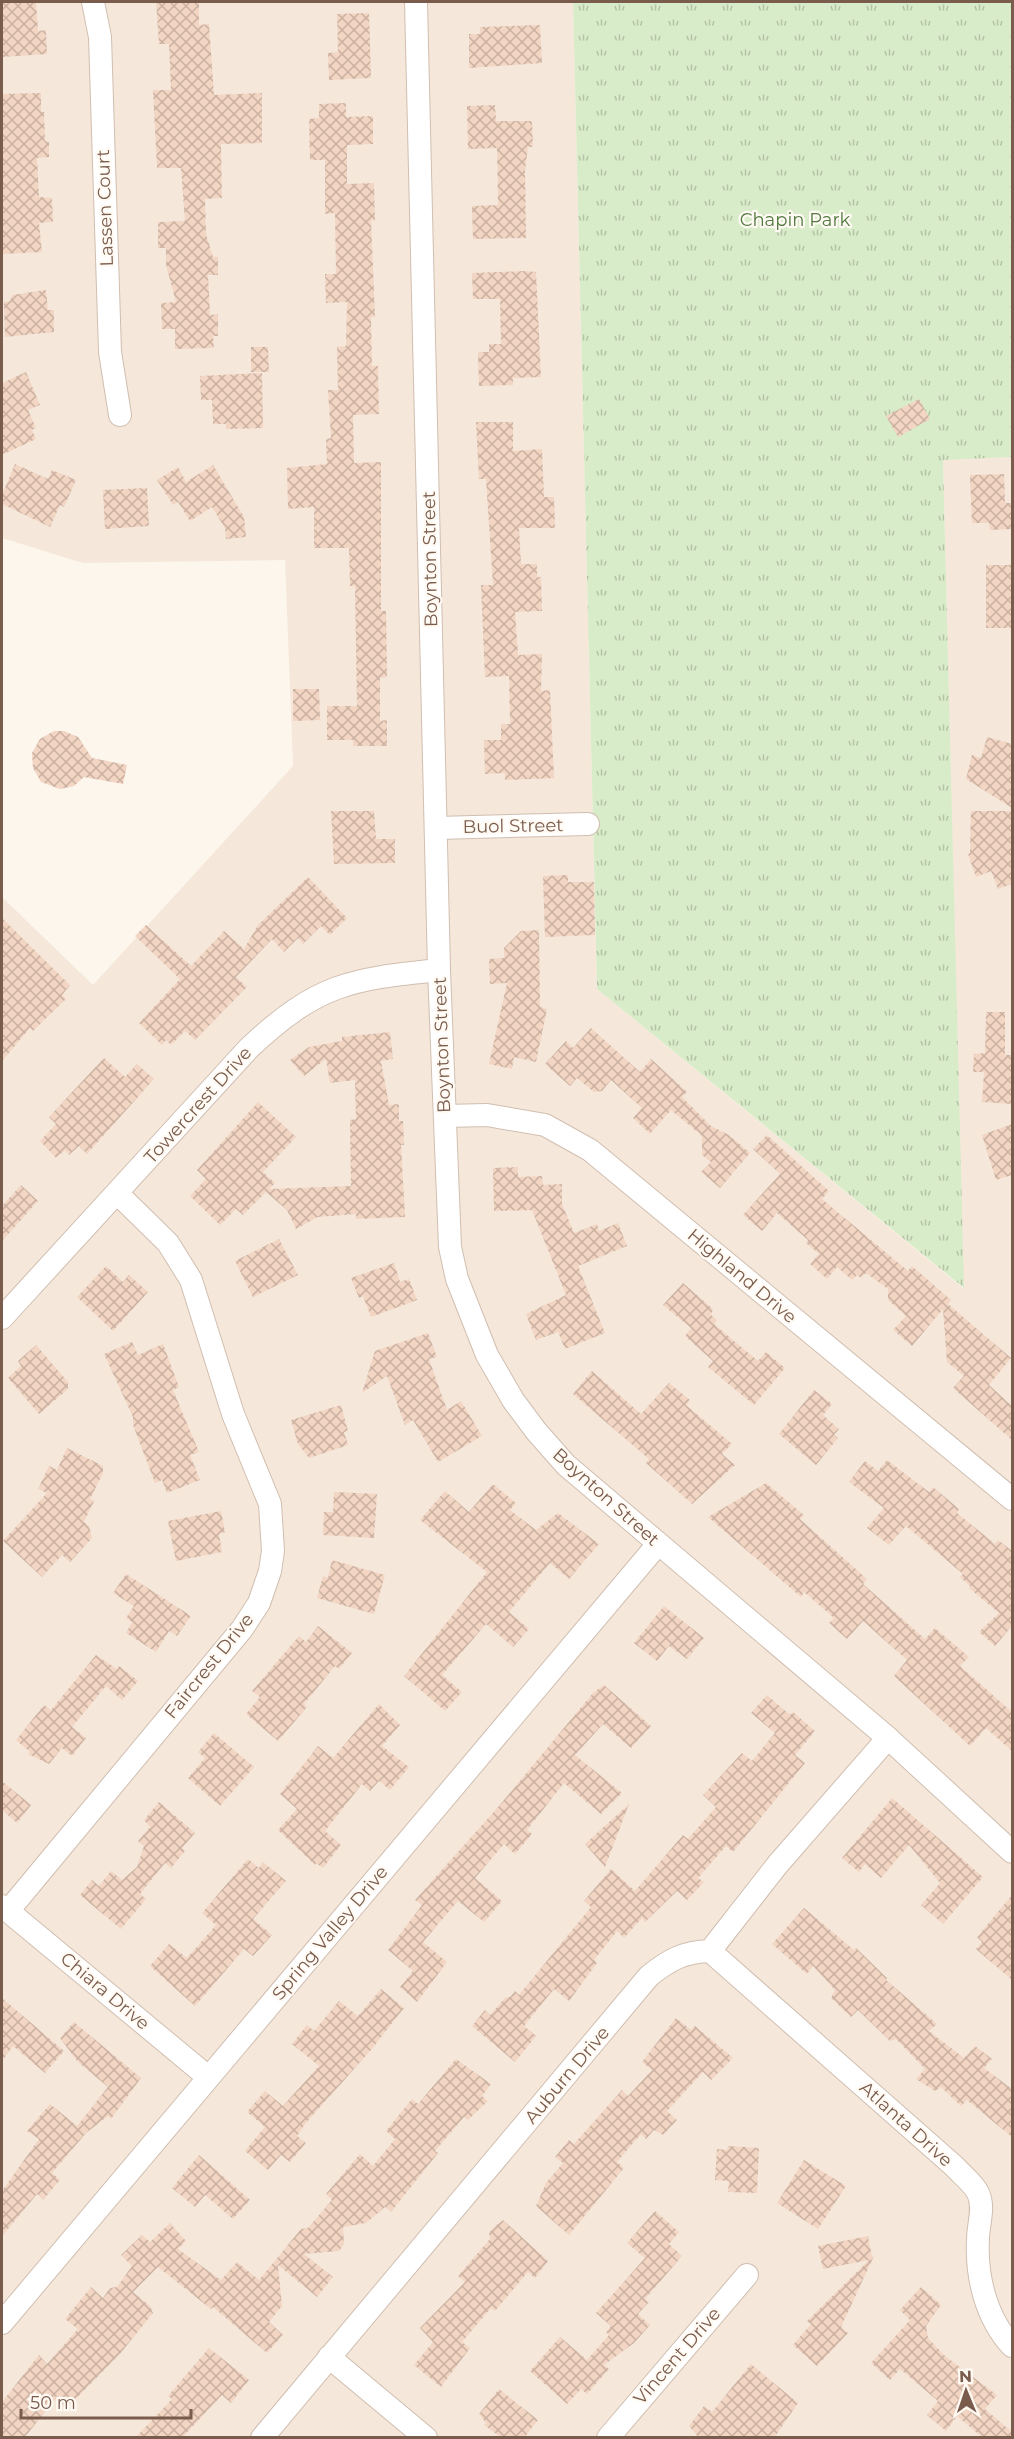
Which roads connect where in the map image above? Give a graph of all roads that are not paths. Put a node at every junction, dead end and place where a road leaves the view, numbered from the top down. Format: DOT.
graph roads {
  1 [pos="93,2"];
  2 [pos="416,2"];
  3 [pos="120,414"];
  4 [pos="588,824"];
  5 [pos="437,828"];
  6 [pos="440,970"];
  7 [pos="445,1116"];
  8 [pos="118,1194"];
  9 [pos="2,1318"];
  10 [pos="1012,1499"];
  11 [pos="658,1544"];
  12 [pos="888,1738"];
  13 [pos="1012,1852"];
  14 [pos="5,1908"];
  15 [pos="710,1951"];
  16 [pos="208,2077"];
  17 [pos="747,2275"];
  18 [pos="2,2323"];
  19 [pos="1012,2346"];
  20 [pos="330,2357"];
  21 [pos="261,2438"];
  22 [pos="426,2438"];
  23 [pos="608,2438"];
  1 -- 3 [label="street, Lassen Court"];
  2 -- 5 [label="street, Boynton Street"];
  4 -- 5 [label="street, Buol Street"];
  5 -- 6 [label="street, Boynton Street"];
  6 -- 7 [label="street, Boynton Street"];
  6 -- 8 [label="street, Towercrest Drive"];
  7 -- 10 [label="street, Highland Drive"];
  7 -- 11 [label="street, Boynton Street"];
  8 -- 9 [label="street, Towercrest Drive"];
  8 -- 14 [label="street, Faircrest Drive"];
  11 -- 12 [label="street, Boynton Street"];
  11 -- 16 [label="street, Spring Valley Drive"];
  12 -- 13 [label="street, Boynton Street"];
  12 -- 15 [label="street"];
  14 -- 16 [label="street, Chiara Drive"];
  15 -- 19 [label="street, Atlanta Drive"];
  15 -- 20 [label="street, Auburn Drive"];
  16 -- 18 [label="street, Spring Valley Drive"];
  17 -- 23 [label="street, Vincent Drive"];
  20 -- 21 [label="street, Auburn Drive"];
  20 -- 22 [label="street"];
}
